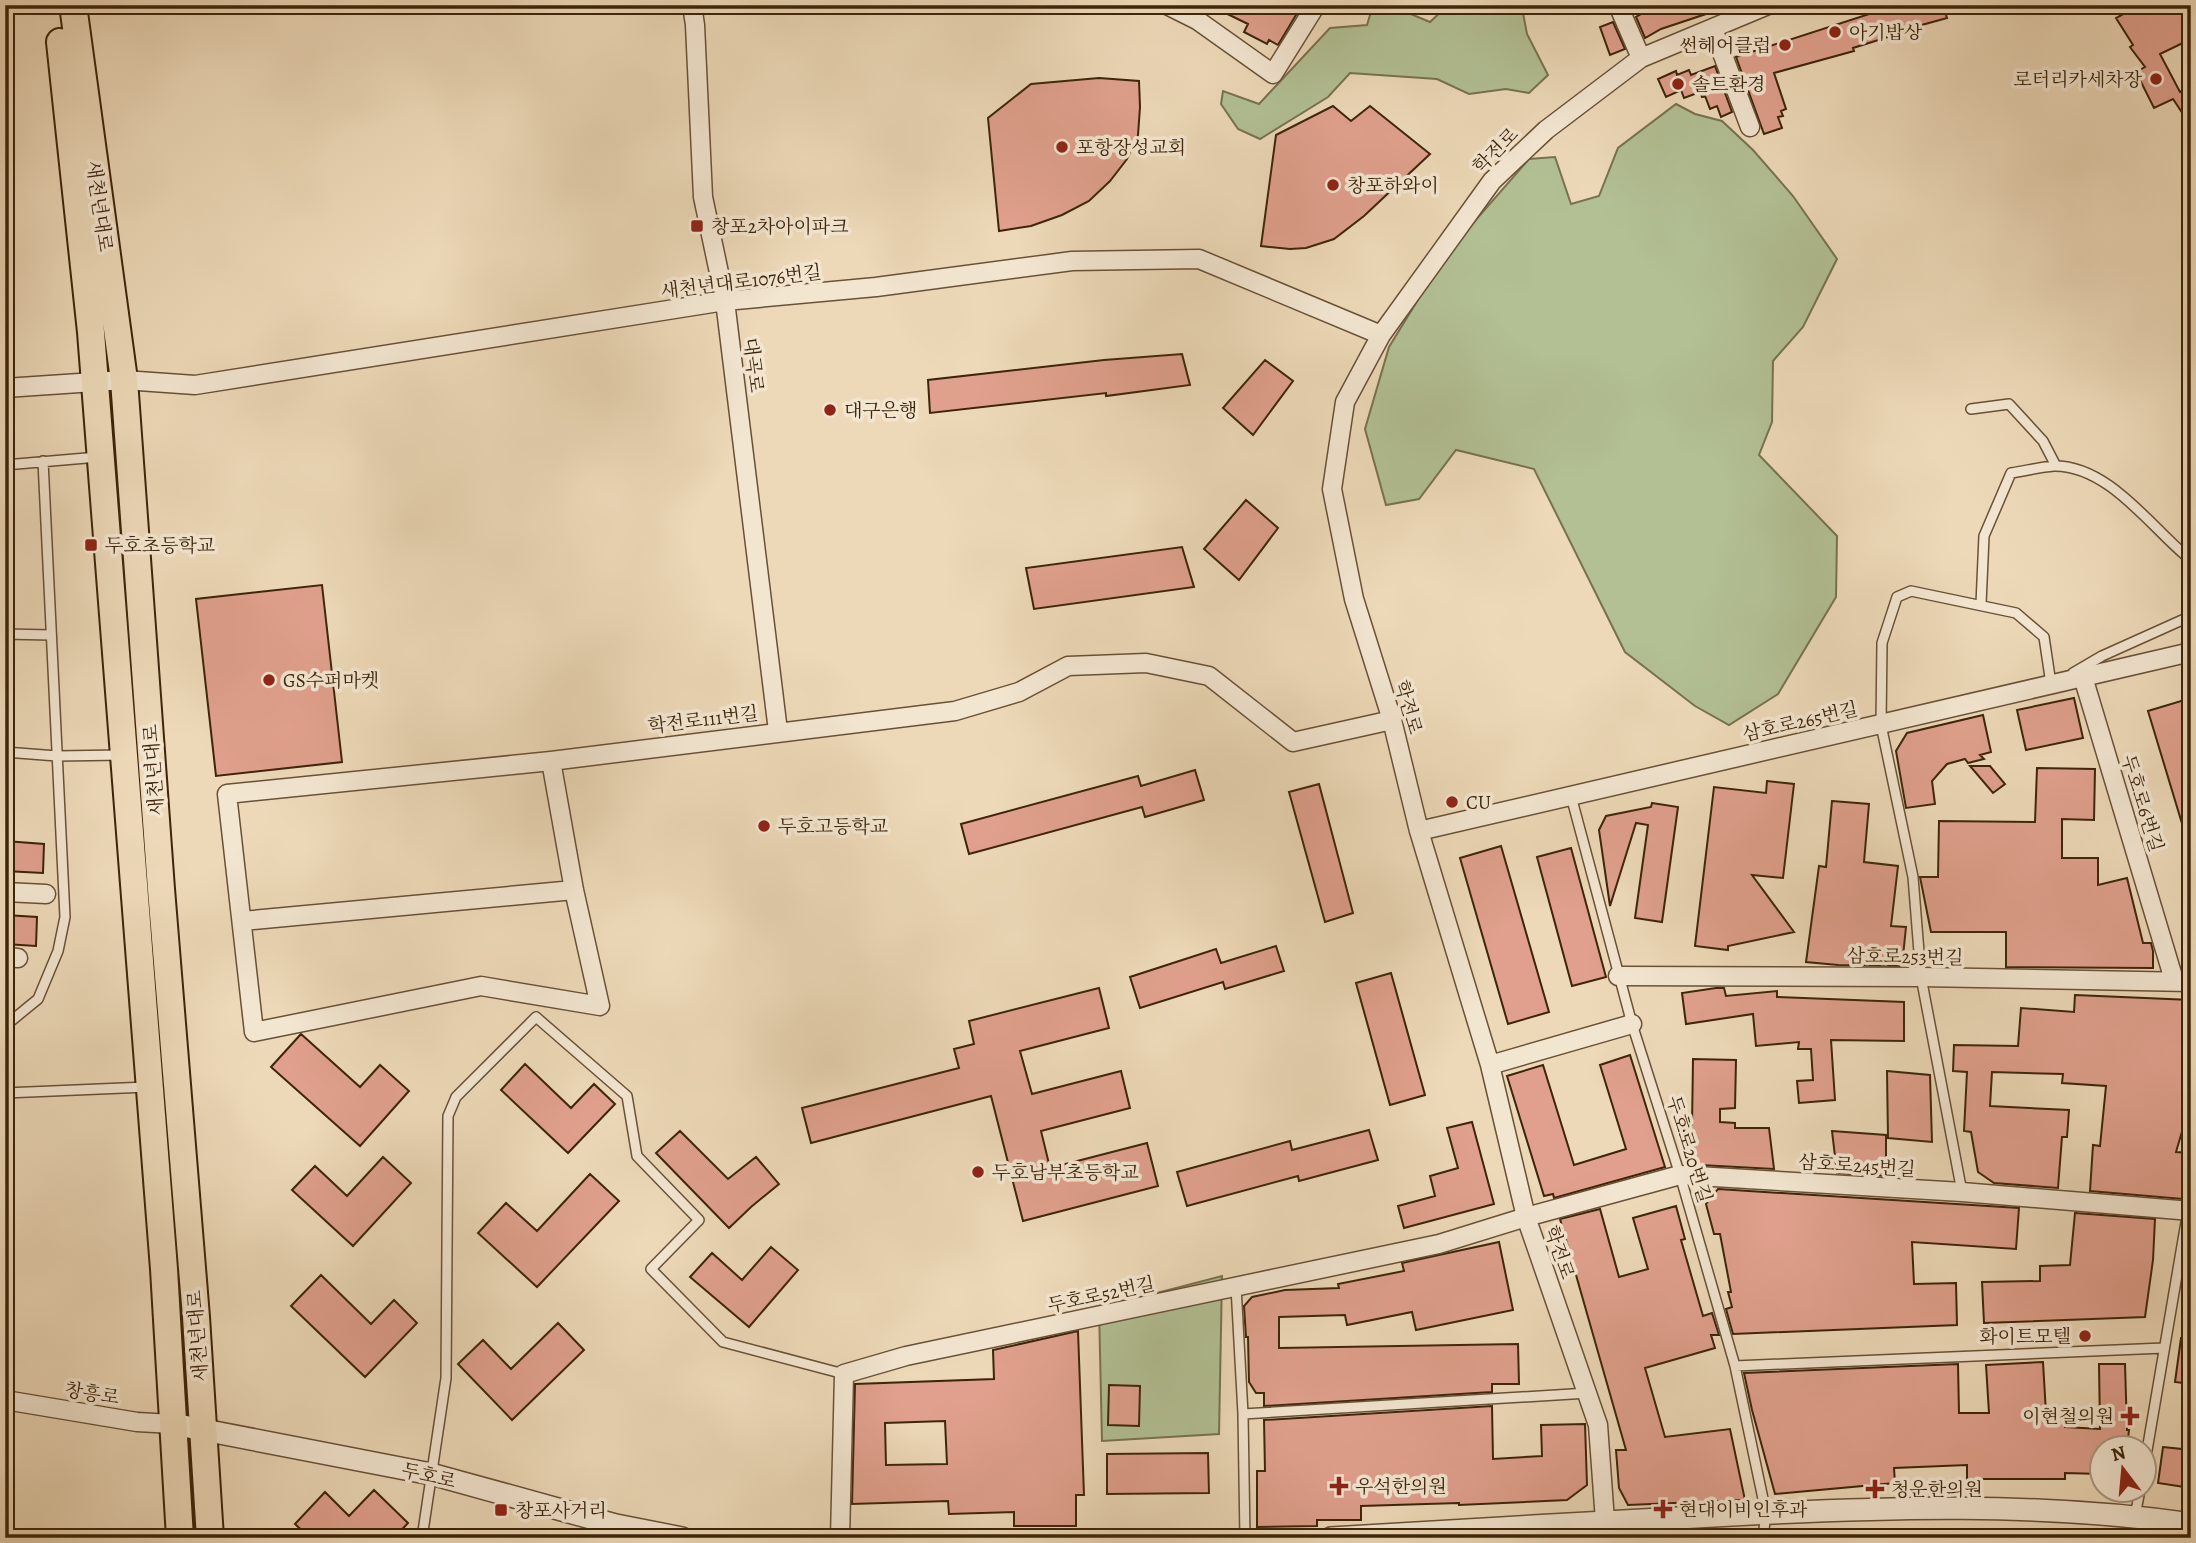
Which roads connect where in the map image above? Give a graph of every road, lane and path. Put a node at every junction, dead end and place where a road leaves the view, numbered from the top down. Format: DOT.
graph roads {
  1 [pos="57,5"];
  2 [pos="73,5"];
  3 [pos="692,5"];
  4 [pos="1167,5"];
  5 [pos="1316,5"];
  6 [pos="1618,5"];
  7 [pos="1768,5"];
  8 [pos="1201,13"];
  9 [pos="1713,29"];
  10 [pos="1641,58"];
  11 [pos="1750,127"];
  12 [pos="725,301"];
  13 [pos="1381,335"];
  14 [pos="124,380"];
  15 [pos="94,382"];
  16 [pos="5,388"];
  17 [pos="1971,409"];
  18 [pos="100,457"];
  19 [pos="43,461"];
  20 [pos="5,465"];
  21 [pos="2056,466"];
  22 [pos="2191,560"];
  23 [pos="1981,604"];
  24 [pos="2191,616"];
  25 [pos="5,634"];
  26 [pos="51,635"];
  27 [pos="2191,652"];
  28 [pos="2083,677"];
  29 [pos="2050,684"];
  30 [pos="1392,720"];
  31 [pos="1881,725"];
  32 [pos="778,731"];
  33 [pos="5,752"];
  34 [pos="123,755"];
  35 [pos="57,757"];
  36 [pos="551,761"];
  37 [pos="1571,796"];
  38 [pos="1419,831"];
  39 [pos="574,890"];
  40 [pos="5,892"];
  41 [pos="46,894"];
  42 [pos="242,921"];
  43 [pos="1618,976"];
  44 [pos="1921,977"];
  45 [pos="2183,981"];
  46 [pos="1632,1024"];
  47 [pos="5,1026"];
  48 [pos="1490,1065"];
  49 [pos="150,1087"];
  50 [pos="5,1093"];
  51 [pos="1680,1175"];
  52 [pos="1962,1192"];
  53 [pos="2189,1205"];
  54 [pos="1526,1217"];
  55 [pos="164,1269"];
  56 [pos="1236,1287"];
  57 [pos="196,1317"];
  58 [pos="2164,1348"];
  59 [pos="5,1366"];
  60 [pos="1735,1366"];
  61 [pos="844,1374"];
  62 [pos="1588,1393"];
  63 [pos="6,1400"];
  64 [pos="1243,1414"];
  65 [pos="173,1424"];
  66 [pos="204,1430"];
  67 [pos="2150,1434"];
  68 [pos="431,1474"];
  69 [pos="2137,1504"];
  70 [pos="1766,1513"];
  71 [pos="2135,1516"];
  72 [pos="2191,1524"];
  73 [pos="1605,1529"];
  74 [pos="180,1538"];
  75 [pos="210,1538"];
  76 [pos="422,1538"];
  77 [pos="682,1538"];
  78 [pos="840,1538"];
  79 [pos="1245,1538"];
  80 [pos="1331,1538"];
  81 [pos="1763,1538"];
  1 -- 15 [label="main road, 새천년대로"];
  2 -- 14 [label="main road, 새천년대로"];
  3 -- 12 [label="street, 대곡로"];
  4 -- 8 [label="street"];
  5 -- 8 [label="street"];
  6 -- 10 [label="street"];
  7 -- 9 [label="street, 학전로"];
  9 -- 10 [label="street, 학전로"];
  9 -- 11 [label="street"];
  10 -- 13 [label="street, 학전로"];
  12 -- 13 [label="street, 새천년대로1076번길"];
  12 -- 14 [label="street, 새천년대로1076번길"];
  12 -- 32 [label="street, 대곡로"];
  13 -- 30 [label="street, 학전로"];
  14 -- 15 [label="street, 새천년대로1076번길"];
  14 -- 57 [label="main road, 새천년대로"];
  15 -- 16 [label="street, 새천년대로1076번길"];
  15 -- 18 [label="main road, 새천년대로"];
  17 -- 21 [label="lane"];
  18 -- 19 [label="lane"];
  18 -- 34 [label="main road, 새천년대로"];
  19 -- 20 [label="lane"];
  19 -- 26 [label="lane"];
  21 -- 22 [label="lane"];
  21 -- 23 [label="lane"];
  23 -- 29 [label="lane"];
  23 -- 31 [label="lane"];
  24 -- 29 [label="lane"];
  25 -- 26 [label="lane"];
  26 -- 35 [label="lane"];
  27 -- 28 [label="street, 삼호로265번길"];
  28 -- 29 [label="street, 삼호로265번길"];
  28 -- 45 [label="street, 두호로6번길"];
  29 -- 31 [label="street, 삼호로265번길"];
  30 -- 32 [label="street, 학전로111번길"];
  30 -- 38 [label="street, 학전로"];
  31 -- 37 [label="street, 삼호로265번길"];
  31 -- 44 [label="lane"];
  32 -- 36 [label="street, 학전로111번길"];
  33 -- 35 [label="lane"];
  34 -- 35 [label="lane"];
  34 -- 49 [label="main road, 새천년대로"];
  35 -- 47 [label="lane"];
  36 -- 39 [label="street"];
  36 -- 42 [label="street, 학전로111번길"];
  37 -- 38 [label="street, 삼호로265번길"];
  37 -- 43 [label="lane, 두호로20번길"];
  38 -- 48 [label="street, 학전로"];
  39 -- 42 [label="street"];
  39 -- 42 [label="street, 학전로111번길"];
  40 -- 41 [label="street"];
  43 -- 44 [label="street, 삼호로253번길"];
  43 -- 46 [label="lane, 두호로20번길"];
  44 -- 45 [label="street, 삼호로253번길"];
  44 -- 52 [label="lane"];
  46 -- 48 [label="street"];
  46 -- 51 [label="lane, 두호로20번길"];
  48 -- 54 [label="street, 학전로"];
  49 -- 50 [label="lane"];
  49 -- 55 [label="main road, 새천년대로"];
  51 -- 52 [label="street, 삼호로245번길"];
  51 -- 54 [label="street, 삼호로245번길"];
  51 -- 60 [label="lane, 두호로20번길"];
  52 -- 53 [label="street, 삼호로245번길"];
  53 -- 58 [label="lane"];
  54 -- 56 [label="street, 두호로52번길"];
  54 -- 62 [label="street, 학전로"];
  55 -- 57 [label="main road"];
  55 -- 65 [label="main road, 새천년대로"];
  56 -- 61 [label="street, 두호로52번길"];
  56 -- 64 [label="lane"];
  57 -- 66 [label="main road, 새천년대로"];
  58 -- 60 [label="lane"];
  58 -- 67 [label="lane"];
  59 -- 63 [label="lane"];
  60 -- 70 [label="lane, 두호로20번길"];
  61 -- 68 [label="lane"];
  61 -- 78 [label="street"];
  62 -- 64 [label="lane"];
  62 -- 73 [label="street, 학전로"];
  63 -- 65 [label="street, 창흥로"];
  64 -- 79 [label="lane"];
  65 -- 66 [label="street, 두호로"];
  65 -- 74 [label="main road, 새천년대로"];
  66 -- 68 [label="street, 두호로"];
  66 -- 75 [label="main road, 새천년대로"];
  68 -- 76 [label="lane"];
  68 -- 77 [label="street, 두호로"];
  69 -- 71 [label="lane"];
  70 -- 71 [label="street"];
  70 -- 73 [label="street"];
  70 -- 81 [label="lane, 두호로20번길"];
  71 -- 72 [label="street"];
  73 -- 80 [label="street"];
}
